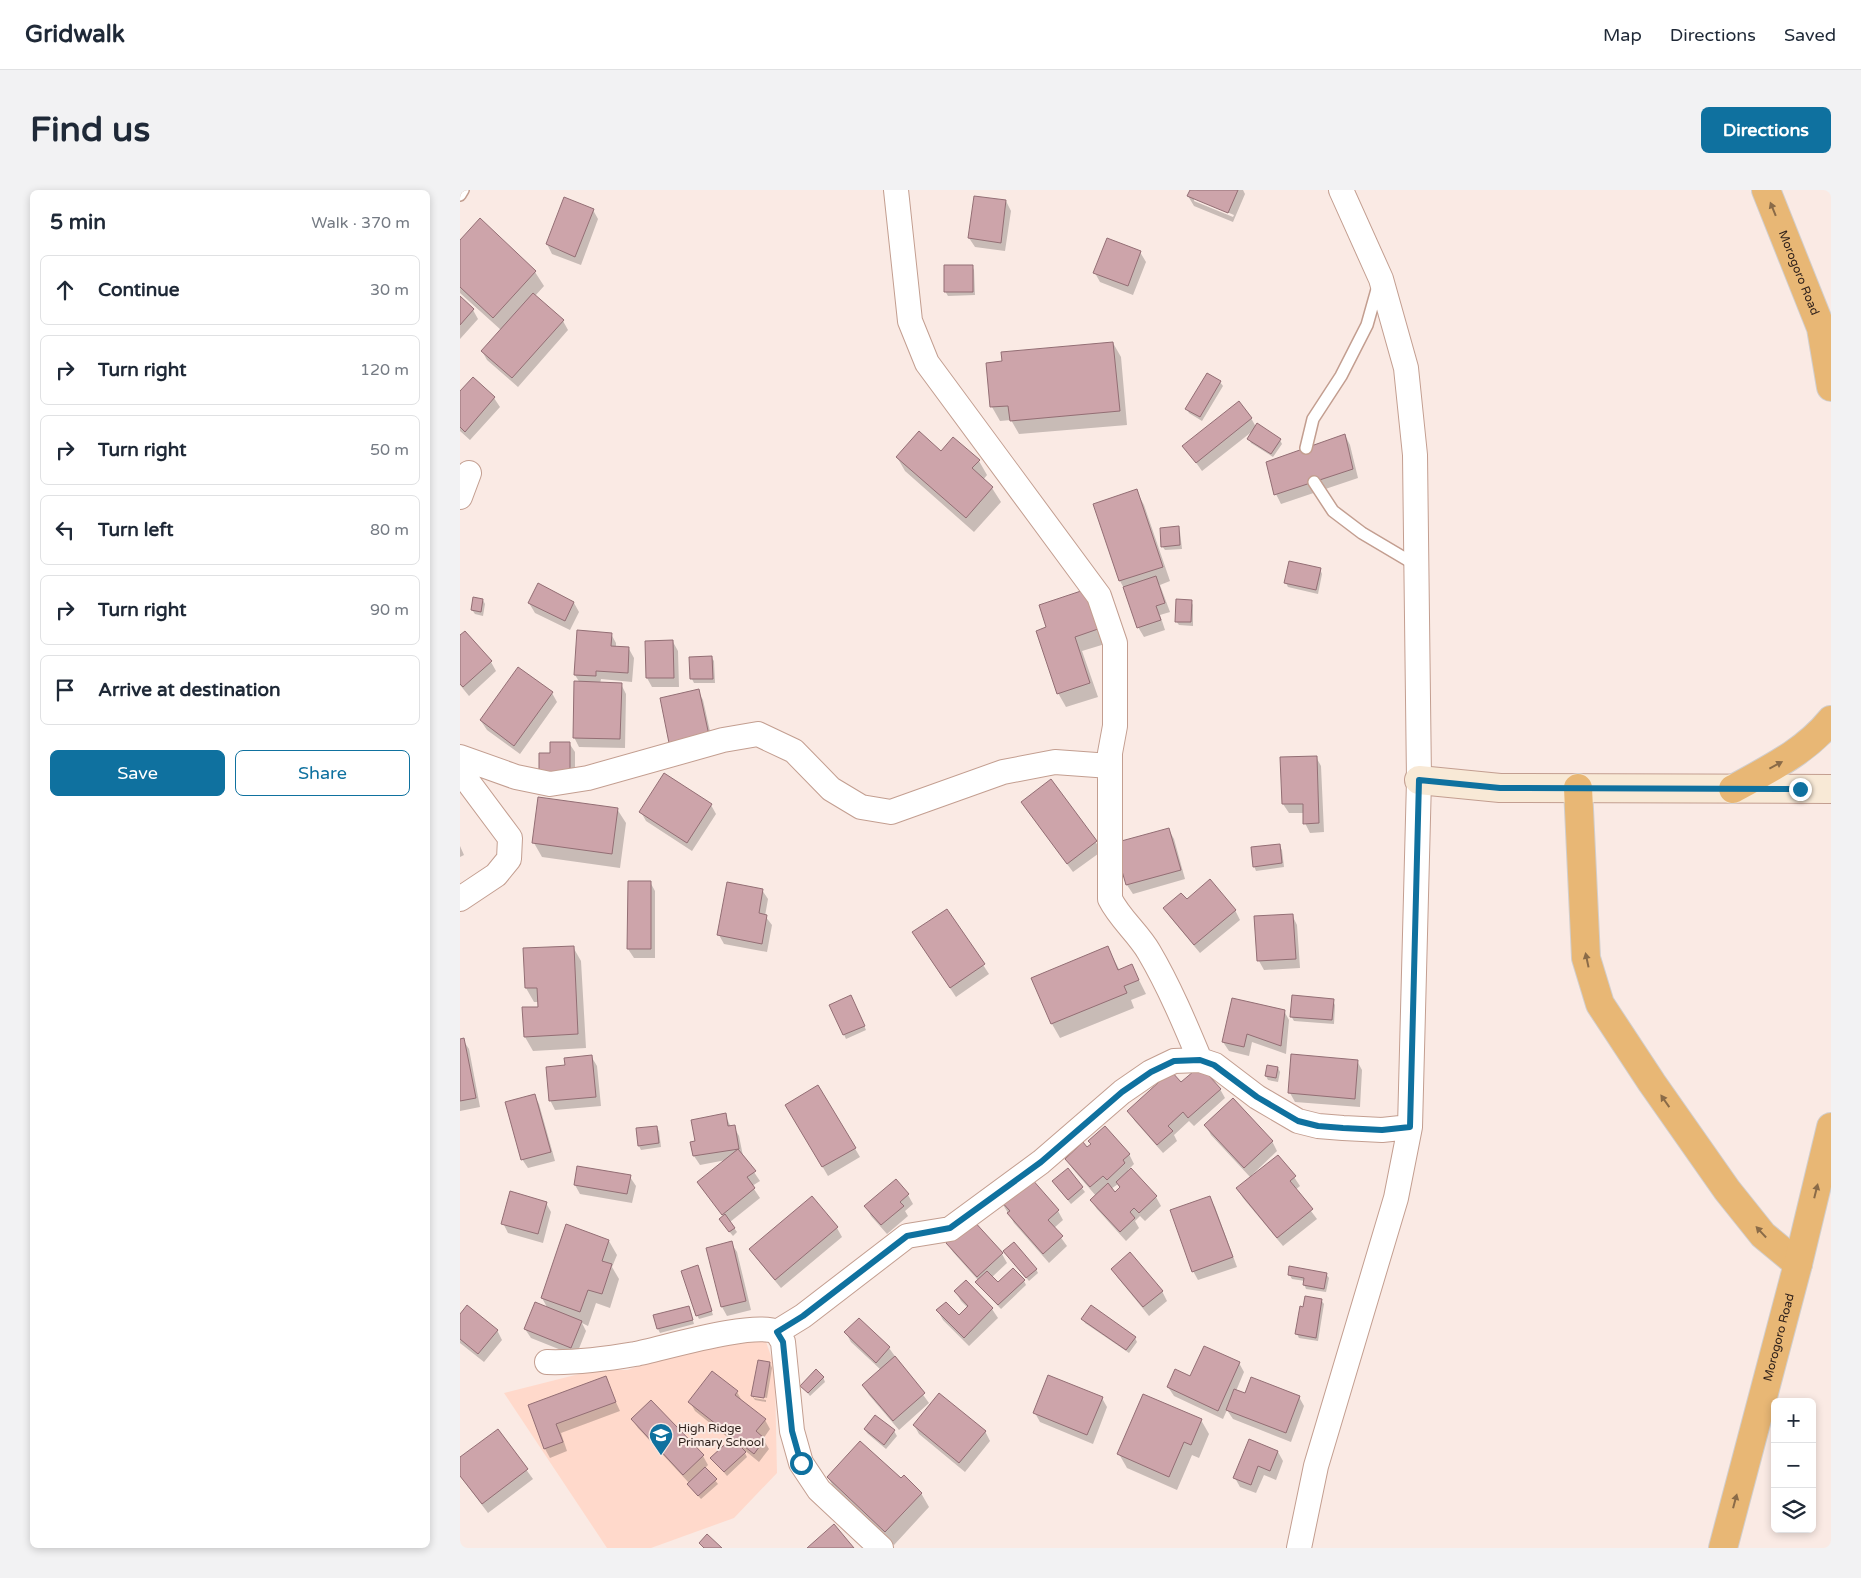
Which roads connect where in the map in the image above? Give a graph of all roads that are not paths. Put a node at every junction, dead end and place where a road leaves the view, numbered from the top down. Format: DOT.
graph roads {
  1 [pos="463,190"];
  2 [pos="896,190"];
  3 [pos="1341,190"];
  4 [pos="1766,190"];
  5 [pos="460,196"];
  6 [pos="1381,279"];
  7 [pos="1831,387"];
  8 [pos="1306,448"];
  9 [pos="469,473"];
  10 [pos="1314,482"];
  11 [pos="460,497"];
  12 [pos="1416,565"];
  13 [pos="1831,720"];
  14 [pos="460,757"];
  15 [pos="1110,766"];
  16 [pos="460,771"];
  17 [pos="1419,780"];
  18 [pos="1578,788"];
  19 [pos="1734,788"];
  20 [pos="1831,789"];
  21 [pos="460,899"];
  22 [pos="1200,1060"];
  23 [pos="1410,1127"];
  24 [pos="1831,1127"];
  25 [pos="1798,1264"];
  26 [pos="777,1332"];
  27 [pos="547,1362"];
  28 [pos="881,1548"];
  29 [pos="1299,1548"];
  30 [pos="1723,1548"];
  1 -- 5 [label="lane"];
  2 -- 15 [label="street"];
  3 -- 6 [label="street"];
  7 -- 4 [label="highway, Morogoro Road, one-way"];
  6 -- 8 [label="lane"];
  6 -- 12 [label="street"];
  9 -- 11 [label="street"];
  10 -- 12 [label="lane"];
  12 -- 17 [label="street"];
  19 -- 13 [label="highway, one-way"];
  14 -- 15 [label="street"];
  15 -- 22 [label="street"];
  16 -- 21 [label="street"];
  17 -- 18 [label="street"];
  17 -- 23 [label="street"];
  18 -- 19 [label="street"];
  25 -- 18 [label="highway, one-way"];
  19 -- 20 [label="street"];
  22 -- 23 [label="street"];
  22 -- 26 [label="street"];
  23 -- 29 [label="street"];
  25 -- 24 [label="highway, Morogoro Road, one-way"];
  30 -- 25 [label="highway, Morogoro Road, one-way"];
  26 -- 27 [label="street"];
  26 -- 28 [label="street"];
}
